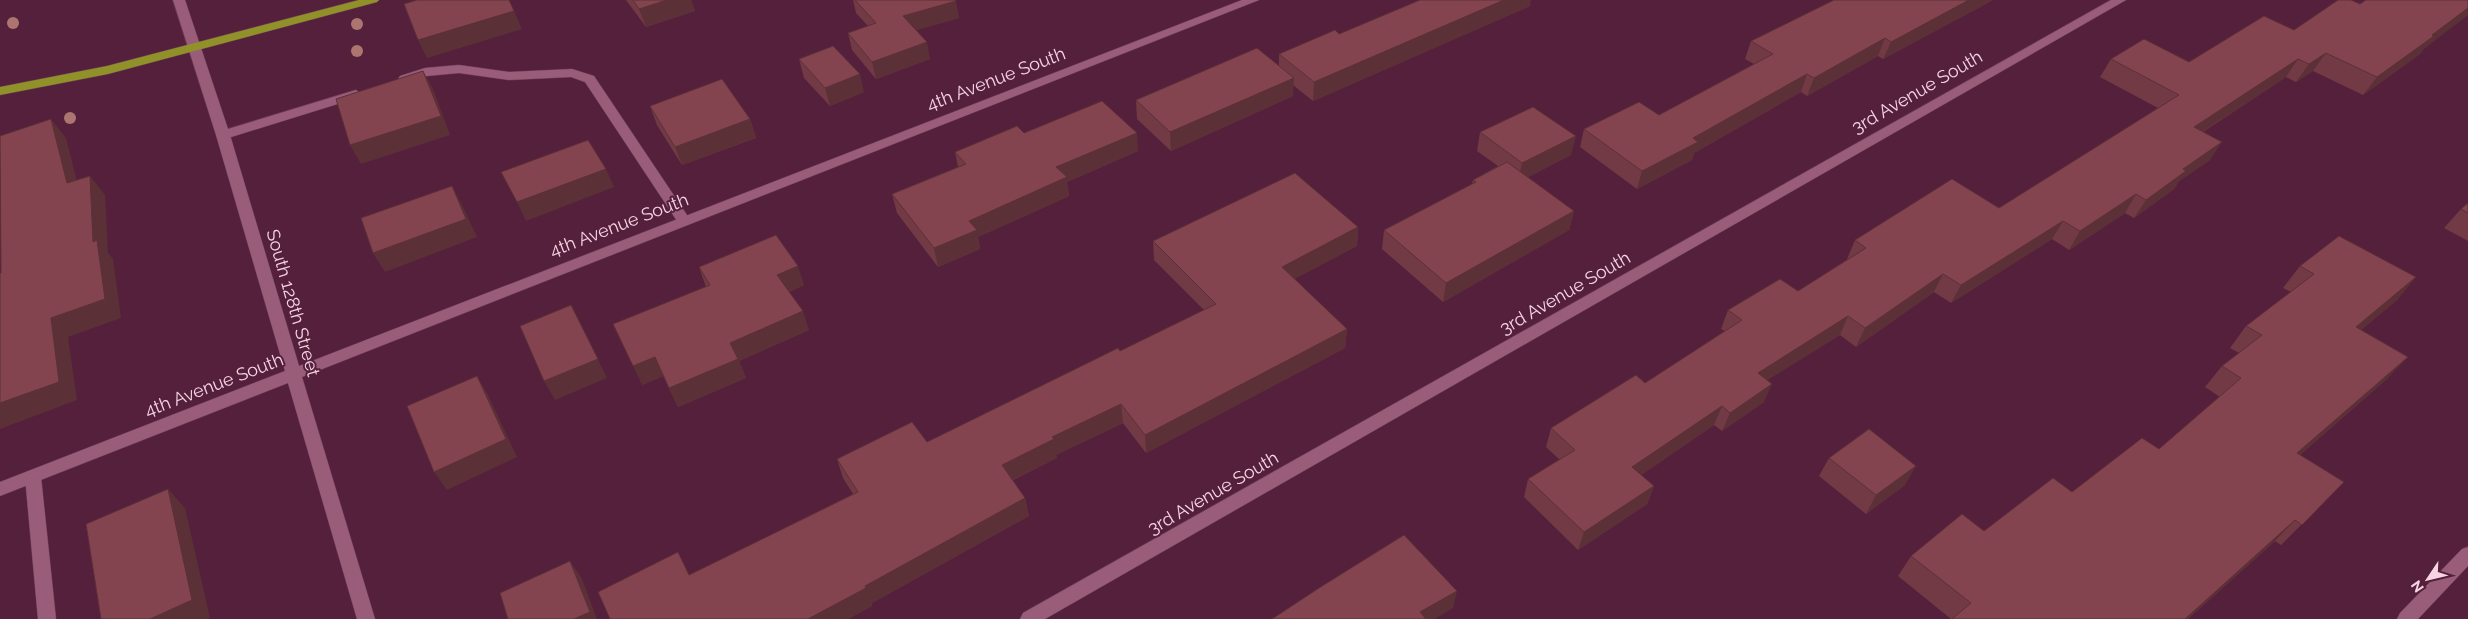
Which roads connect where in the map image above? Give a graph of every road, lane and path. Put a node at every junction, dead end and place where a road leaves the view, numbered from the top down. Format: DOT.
graph roads {
  1 [pos="179,0"];
  2 [pos="373,0"];
  3 [pos="1253,0"];
  4 [pos="2120,0"];
  5 [pos="193,48"];
  6 [pos="390,83"];
  7 [pos="373,89"];
  8 [pos="0,91"];
  9 [pos="223,134"];
  10 [pos="684,221"];
  11 [pos="293,376"];
  12 [pos="32,476"];
  13 [pos="0,489"];
  14 [pos="2468,554"];
  15 [pos="48,619"];
  16 [pos="366,619"];
  17 [pos="1029,619"];
  18 [pos="2406,619"];
  1 -- 5 [label="street, South 128th Street"];
  2 -- 5 [label="highway"];
  3 -- 10 [label="street, 4th Avenue South"];
  4 -- 17 [label="street, 3rd Avenue South"];
  5 -- 8 [label="highway"];
  5 -- 9 [label="street, South 128th Street"];
  6 -- 10 [label="street"];
  7 -- 9 [label="street"];
  9 -- 11 [label="street, South 128th Street"];
  10 -- 11 [label="street, 4th Avenue South"];
  11 -- 12 [label="street, 4th Avenue South"];
  11 -- 16 [label="street, South 128th Street"];
  12 -- 13 [label="street, 4th Avenue South"];
  12 -- 15 [label="street"];
  14 -- 18 [label="street"];
}
